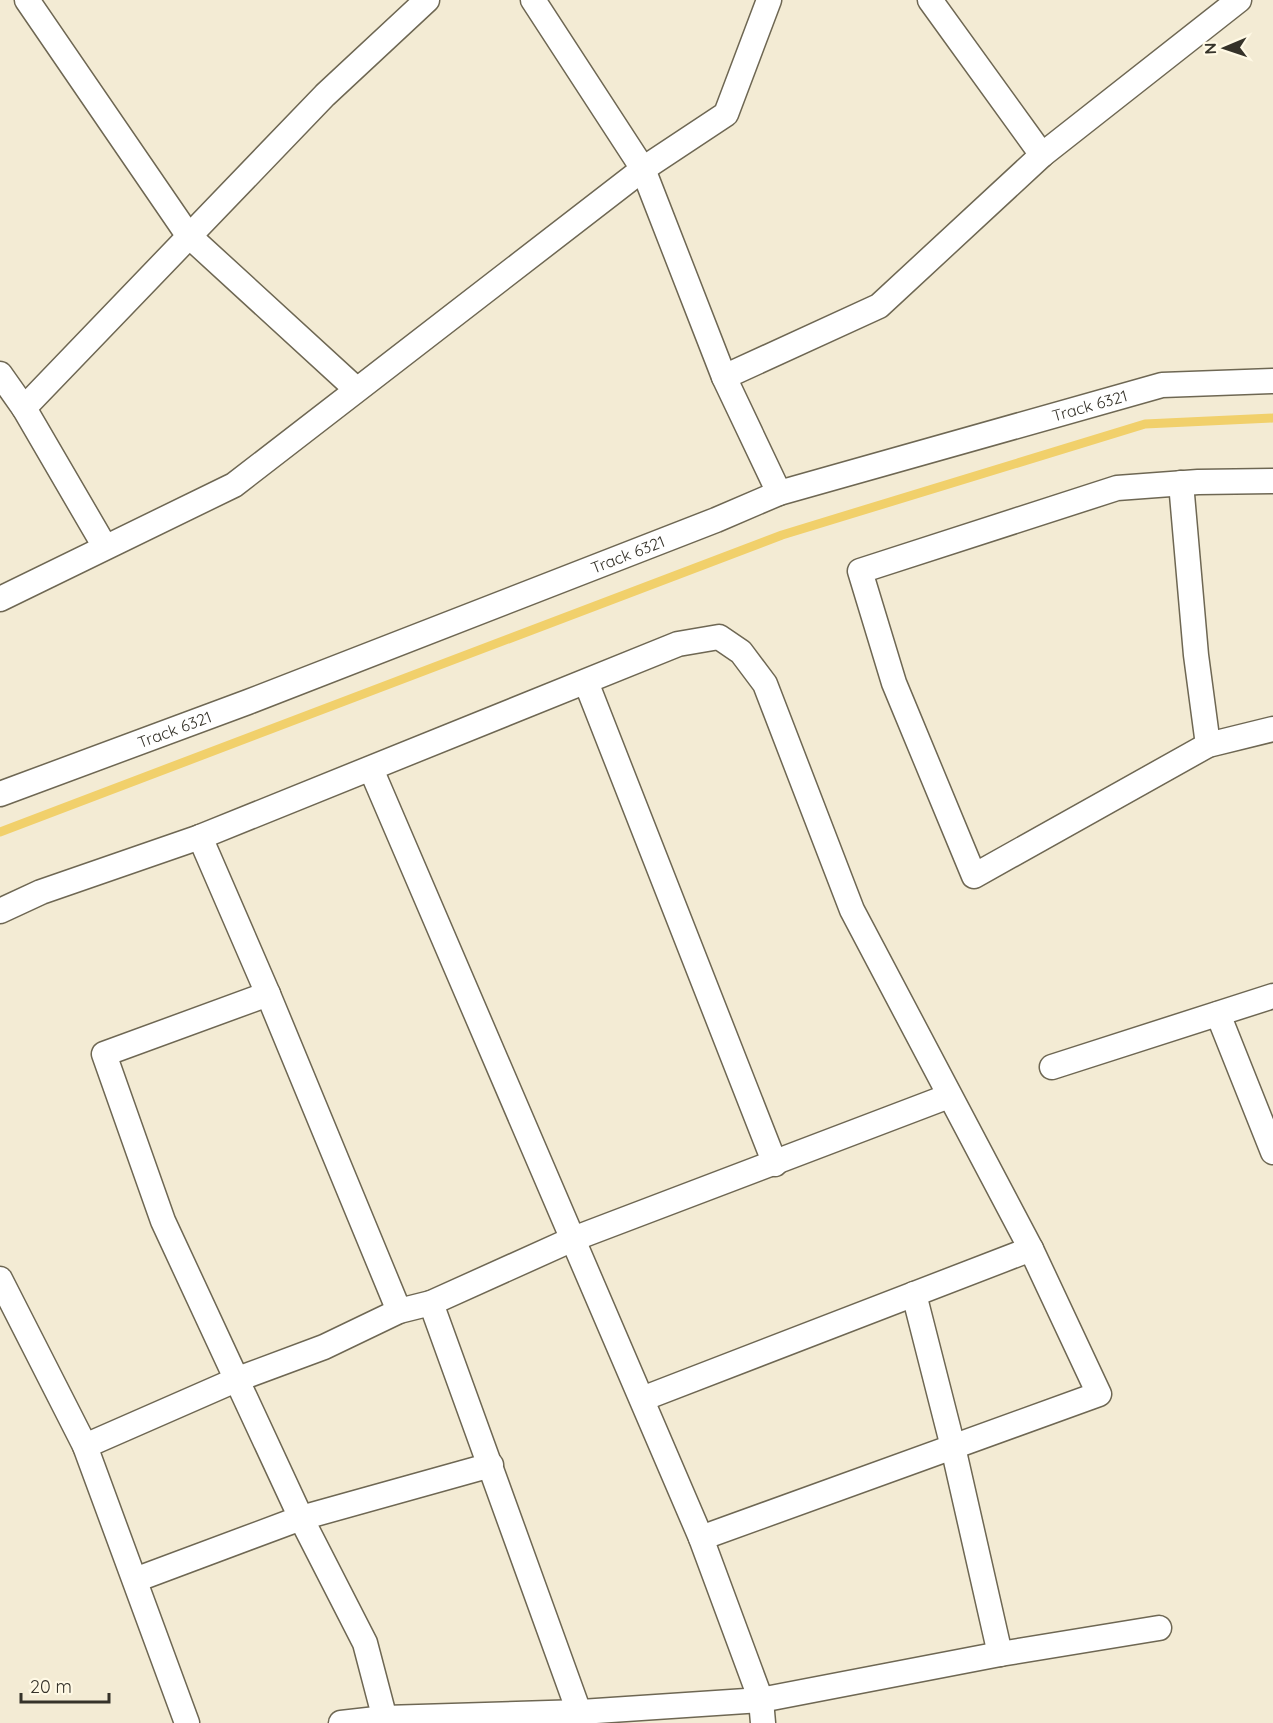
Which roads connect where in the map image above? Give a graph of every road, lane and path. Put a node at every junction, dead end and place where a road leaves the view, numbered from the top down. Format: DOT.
graph roads {
  1 [pos="427,0"];
  2 [pos="533,0"];
  3 [pos="769,0"];
  4 [pos="930,0"];
  5 [pos="1239,0"];
  6 [pos="34,3"];
  7 [pos="1042,155"];
  8 [pos="643,169"];
  9 [pos="189,236"];
  10 [pos="0,374"];
  11 [pos="724,377"];
  12 [pos="1273,381"];
  13 [pos="356,389"];
  14 [pos="24,408"];
  15 [pos="1273,481"];
  16 [pos="1181,483"];
  17 [pos="779,492"];
  18 [pos="105,547"];
  19 [pos="0,599"];
  20 [pos="586,682"];
  21 [pos="1273,729"];
  22 [pos="1208,745"];
  23 [pos="371,769"];
  24 [pos="0,794"];
  25 [pos="200,837"];
  26 [pos="0,911"];
  27 [pos="268,994"];
  28 [pos="1273,996"];
  29 [pos="1218,1014"];
  30 [pos="1052,1066"];
  31 [pos="949,1096"];
  32 [pos="1273,1152"];
  33 [pos="775,1164"];
  34 [pos="573,1239"];
  35 [pos="1031,1249"];
  36 [pos="0,1279"];
  37 [pos="914,1294"];
  38 [pos="430,1303"];
  39 [pos="399,1311"];
  40 [pos="238,1379"];
  41 [pos="642,1399"];
  42 [pos="85,1446"];
  43 [pos="953,1447"];
  44 [pos="491,1465"];
  45 [pos="301,1518"];
  46 [pos="701,1538"];
  47 [pos="135,1580"];
  48 [pos="1159,1628"];
  49 [pos="1000,1654"];
  50 [pos="762,1711"];
  51 [pos="582,1718"];
  52 [pos="385,1721"];
  53 [pos="187,1723"];
  54 [pos="341,1723"];
  1 -- 9 [label="street"];
  2 -- 8 [label="street"];
  3 -- 8 [label="street"];
  4 -- 7 [label="street"];
  5 -- 7 [label="street"];
  6 -- 9 [label="street"];
  7 -- 11 [label="street"];
  8 -- 11 [label="street"];
  8 -- 13 [label="street"];
  9 -- 13 [label="street"];
  9 -- 14 [label="street"];
  10 -- 14 [label="street"];
  11 -- 17 [label="street"];
  12 -- 17 [label="street, Track 6321"];
  13 -- 18 [label="street"];
  14 -- 18 [label="street"];
  15 -- 16 [label="street"];
  16 -- 22 [label="street"];
  16 -- 22 [label="street"];
  17 -- 24 [label="street, Track 6321"];
  18 -- 19 [label="street"];
  20 -- 23 [label="street"];
  20 -- 31 [label="street"];
  20 -- 33 [label="street"];
  21 -- 22 [label="street"];
  23 -- 25 [label="street"];
  23 -- 34 [label="street"];
  25 -- 26 [label="street"];
  25 -- 27 [label="street"];
  27 -- 39 [label="street"];
  27 -- 40 [label="street"];
  28 -- 29 [label="street"];
  29 -- 30 [label="street"];
  29 -- 32 [label="street"];
  31 -- 33 [label="street"];
  31 -- 35 [label="street"];
  33 -- 34 [label="street"];
  34 -- 38 [label="street"];
  34 -- 41 [label="street"];
  35 -- 37 [label="street"];
  35 -- 43 [label="street"];
  36 -- 42 [label="street"];
  37 -- 41 [label="street"];
  37 -- 43 [label="street"];
  38 -- 39 [label="street"];
  38 -- 44 [label="street"];
  39 -- 40 [label="street"];
  40 -- 42 [label="street"];
  40 -- 45 [label="street"];
  41 -- 46 [label="street"];
  42 -- 47 [label="street"];
  43 -- 46 [label="street"];
  43 -- 49 [label="street"];
  44 -- 45 [label="street"];
  44 -- 51 [label="street"];
  45 -- 47 [label="street"];
  45 -- 52 [label="street"];
  46 -- 50 [label="street"];
  47 -- 53 [label="street"];
  48 -- 49 [label="street"];
  49 -- 50 [label="street"];
  50 -- 51 [label="street"];
  51 -- 52 [label="street"];
  52 -- 54 [label="street"];
}
